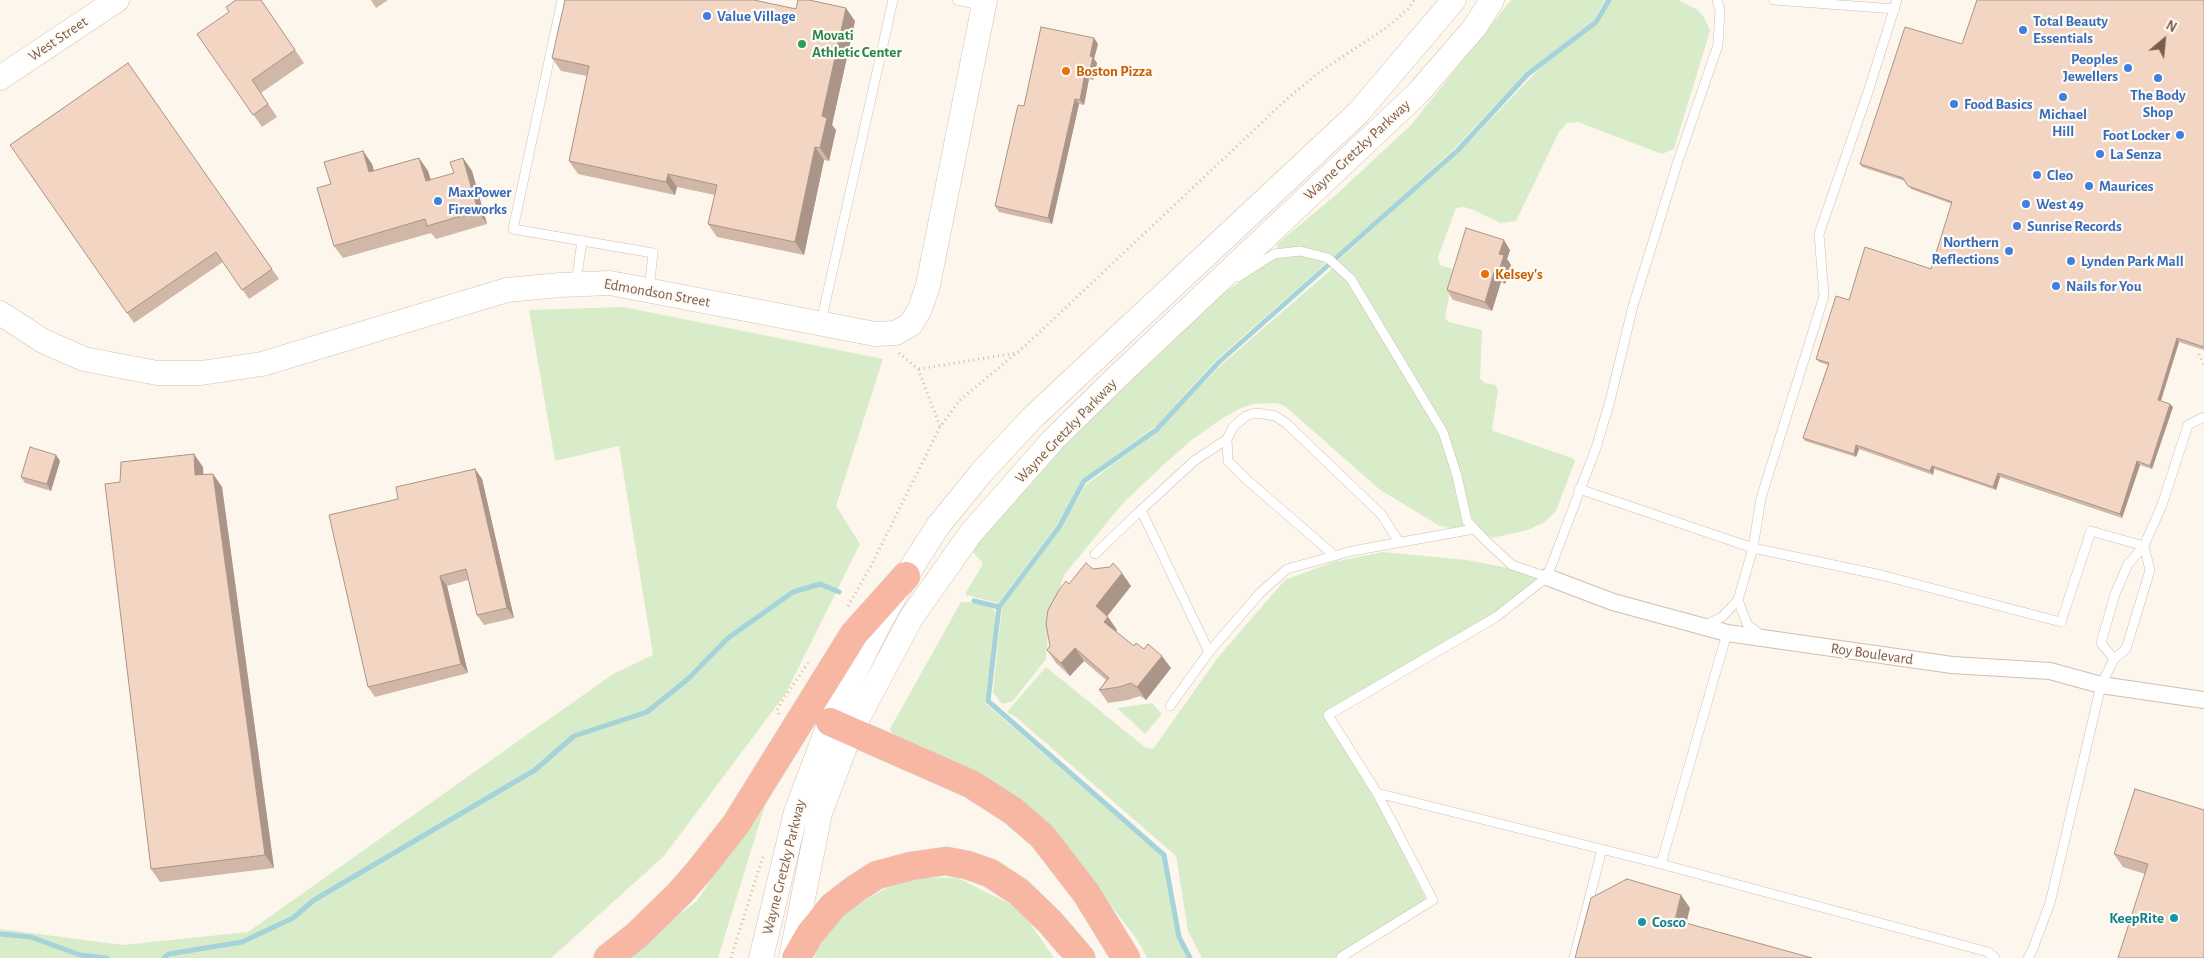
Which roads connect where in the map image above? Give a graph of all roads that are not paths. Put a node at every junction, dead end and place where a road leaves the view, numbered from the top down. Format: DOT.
graph roads {
  1 [pos="117,0"];
  2 [pos="562,0"];
  3 [pos="893,0"];
  4 [pos="957,0"];
  5 [pos="1454,0"];
  6 [pos="1492,0"];
  7 [pos="1717,0"];
  8 [pos="1774,0"];
  9 [pos="985,3"];
  10 [pos="1896,5"];
  11 [pos="0,78"];
  12 [pos="582,241"];
  13 [pos="576,284"];
  14 [pos="649,290"];
  15 [pos="1195,303"];
  16 [pos="0,313"];
  17 [pos="821,323"];
  18 [pos="2204,417"];
  19 [pos="1227,439"];
  20 [pos="1579,489"];
  21 [pos="1141,510"];
  22 [pos="1474,529"];
  23 [pos="1399,542"];
  24 [pos="2144,546"];
  25 [pos="1753,548"];
  26 [pos="1095,554"];
  27 [pos="1335,556"];
  28 [pos="906,576"];
  29 [pos="1547,577"];
  30 [pos="1738,600"];
  31 [pos="1701,626"];
  32 [pos="1727,633"];
  33 [pos="1765,639"];
  34 [pos="1209,652"];
  35 [pos="2114,659"];
  36 [pos="2101,685"];
  37 [pos="2204,700"];
  38 [pos="1170,706"];
  39 [pos="841,726"];
  40 [pos="1377,793"];
  41 [pos="1602,849"];
  42 [pos="1661,864"];
  43 [pos="1341,957"];
  44 [pos="608,958"];
  45 [pos="761,958"];
  46 [pos="791,958"];
  47 [pos="796,958"];
  48 [pos="1081,958"];
  49 [pos="1126,958"];
  50 [pos="1574,958"];
  51 [pos="1995,958"];
  52 [pos="2028,958"];
  1 -- 11 [label="main road, West Street"];
  2 -- 12 [label="lane"];
  3 -- 17 [label="lane"];
  4 -- 9 [label="lane"];
  5 -- 28 [label="main road, Wayne Gretzky Parkway"];
  6 -- 15 [label="main road, Wayne Gretzky Parkway"];
  7 -- 20 [label="lane"];
  8 -- 10 [label="lane"];
  9 -- 17 [label="main road, Edmondson Street"];
  10 -- 25 [label="lane"];
  12 -- 13 [label="lane"];
  12 -- 14 [label="lane"];
  13 -- 14 [label="main road, Edmondson Street"];
  13 -- 16 [label="main road, Edmondson Street"];
  14 -- 17 [label="main road, Edmondson Street"];
  15 -- 22 [label="lane"];
  15 -- 39 [label="main road, Wayne Gretzky Parkway"];
  18 -- 24 [label="lane"];
  19 -- 21 [label="lane"];
  19 -- 23 [label="lane"];
  19 -- 27 [label="lane"];
  20 -- 25 [label="lane"];
  20 -- 29 [label="lane"];
  21 -- 26 [label="lane"];
  21 -- 34 [label="lane"];
  22 -- 23 [label="lane"];
  22 -- 29 [label="lane"];
  23 -- 27 [label="lane"];
  24 -- 25 [label="lane"];
  24 -- 35 [label="lane"];
  24 -- 35 [label="lane"];
  25 -- 30 [label="lane"];
  27 -- 34 [label="lane"];
  28 -- 39 [label="main road, Wayne Gretzky Parkway"];
  28 -- 44 [label="highway"];
  29 -- 31 [label="street, Roy Boulevard"];
  29 -- 40 [label="lane"];
  30 -- 31 [label="lane"];
  30 -- 33 [label="lane"];
  31 -- 32 [label="street, Roy Boulevard"];
  32 -- 33 [label="street, Roy Boulevard"];
  32 -- 42 [label="lane"];
  33 -- 36 [label="street, Roy Boulevard"];
  34 -- 38 [label="lane"];
  35 -- 36 [label="lane"];
  36 -- 37 [label="street, Roy Boulevard"];
  36 -- 52 [label="lane"];
  39 -- 45 [label="main road, Wayne Gretzky Parkway"];
  39 -- 46 [label="main road, Wayne Gretzky Parkway"];
  39 -- 49 [label="highway"];
  40 -- 41 [label="lane"];
  40 -- 43 [label="lane"];
  41 -- 42 [label="lane"];
  41 -- 50 [label="lane"];
  42 -- 51 [label="lane"];
  47 -- 48 [label="highway"];
}
